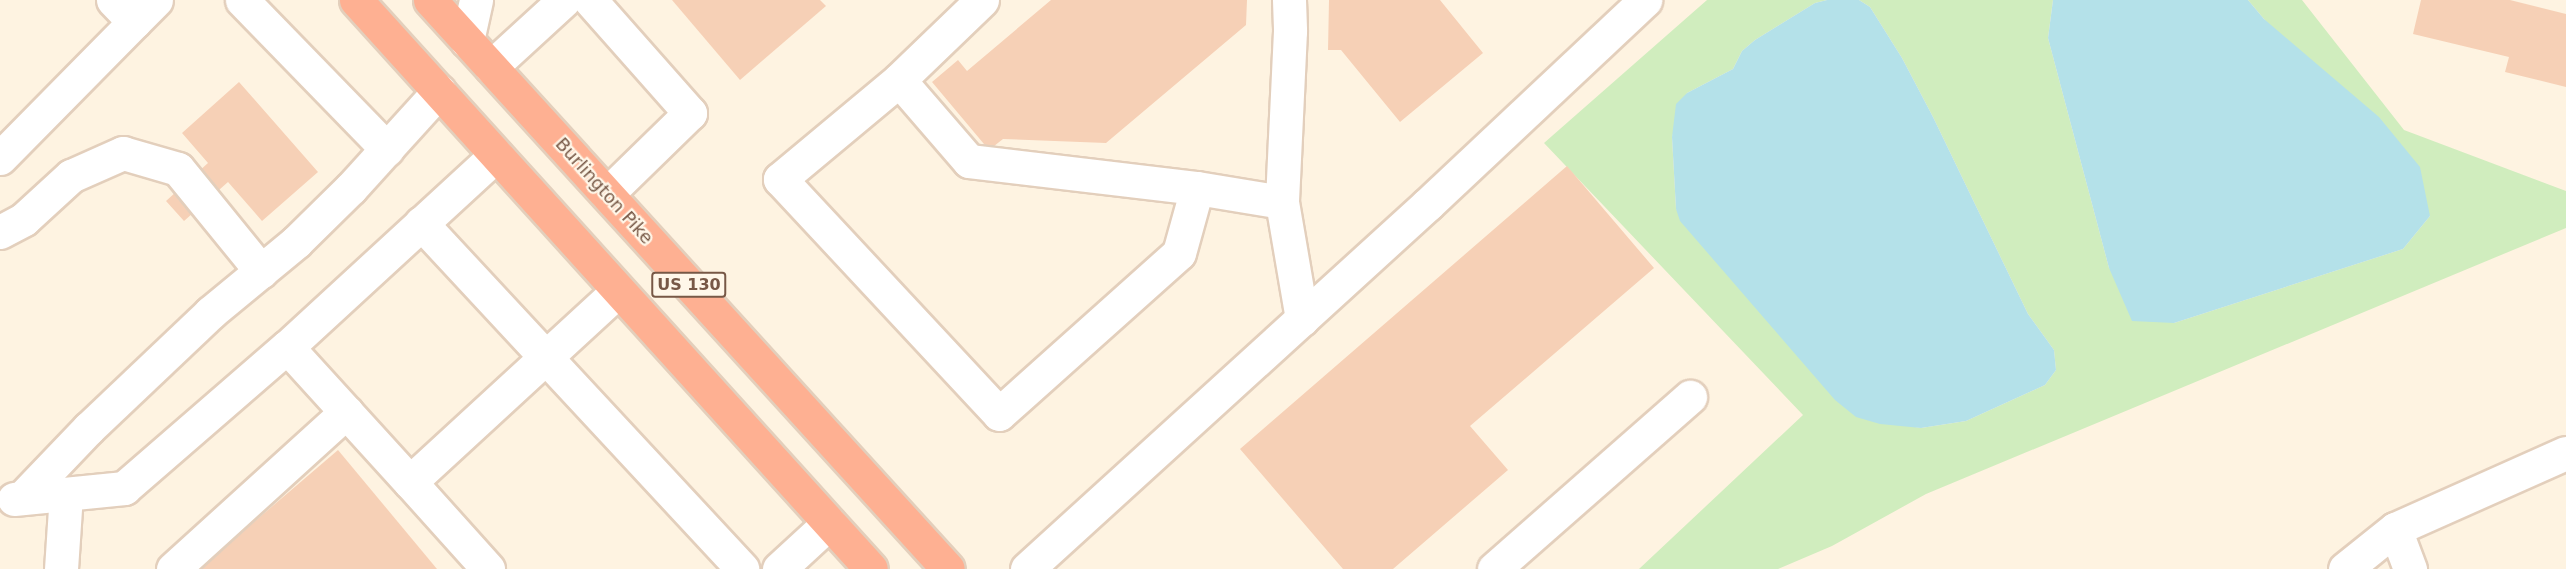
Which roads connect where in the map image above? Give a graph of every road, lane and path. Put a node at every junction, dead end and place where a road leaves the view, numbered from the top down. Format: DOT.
graph roads {
  1 [pos="242,0"];
  2 [pos="356,0"];
  3 [pos="430,0"];
  4 [pos="476,0"];
  5 [pos="564,0"];
  6 [pos="590,0"];
  7 [pos="982,0"];
  8 [pos="1289,0"];
  9 [pos="1645,0"];
  10 [pos="134,7"];
  11 [pos="467,41"];
  12 [pos="491,67"];
  13 [pos="899,80"];
  14 [pos="439,92"];
  15 [pos="387,149"];
  16 [pos="496,155"];
  17 [pos="0,158"];
  18 [pos="1197,189"];
  19 [pos="607,194"];
  20 [pos="1282,202"];
  21 [pos="421,223"];
  22 [pos="0,232"];
  23 [pos="261,271"];
  24 [pos="618,291"];
  25 [pos="1302,319"];
  26 [pos="287,347"];
  27 [pos="546,357"];
  28 [pos="1690,397"];
  29 [pos="346,412"];
  30 [pos="2566,453"];
  31 [pos="410,482"];
  32 [pos="66,494"];
  33 [pos="11,500"];
  34 [pos="829,523"];
  35 [pos="2395,529"];
  36 [pos="61,569"];
  37 [pos="173,569"];
  38 [pos="488,569"];
  39 [pos="742,569"];
  40 [pos="779,569"];
  41 [pos="871,569"];
  42 [pos="948,569"];
  43 [pos="1027,569"];
  44 [pos="1494,569"];
  45 [pos="2344,569"];
  46 [pos="2410,569"];
  1 -- 15 [label="lane"];
  2 -- 14 [label="highway, US 130"];
  3 -- 11 [label="highway, Burlington Pike / US 130"];
  4 -- 11 [label="lane"];
  5 -- 12 [label="lane"];
  6 -- 19 [label="lane"];
  7 -- 13 [label="lane"];
  8 -- 20 [label="lane"];
  9 -- 25 [label="lane"];
  10 -- 17 [label="lane"];
  11 -- 12 [label="highway, Burlington Pike / US 130"];
  12 -- 19 [label="highway, Burlington Pike / US 130"];
  13 -- 18 [label="lane"];
  13 -- 18 [label="lane"];
  14 -- 15 [label="lane"];
  14 -- 16 [label="highway, US 130"];
  15 -- 23 [label="lane"];
  16 -- 21 [label="lane"];
  16 -- 24 [label="highway, US 130"];
  18 -- 20 [label="lane"];
  19 -- 42 [label="highway, Burlington Pike / US 130"];
  20 -- 25 [label="lane"];
  21 -- 26 [label="lane"];
  21 -- 27 [label="lane"];
  22 -- 23 [label="lane"];
  23 -- 33 [label="lane"];
  24 -- 27 [label="lane"];
  24 -- 34 [label="highway, US 130"];
  25 -- 43 [label="lane"];
  26 -- 29 [label="lane"];
  26 -- 32 [label="lane"];
  27 -- 31 [label="lane"];
  27 -- 39 [label="lane"];
  28 -- 44 [label="lane"];
  29 -- 31 [label="lane"];
  29 -- 37 [label="lane"];
  30 -- 35 [label="lane"];
  31 -- 38 [label="lane"];
  32 -- 33 [label="lane"];
  32 -- 36 [label="lane"];
  34 -- 40 [label="lane"];
  34 -- 41 [label="highway, US 130"];
  35 -- 45 [label="lane"];
  35 -- 46 [label="lane"];
}
